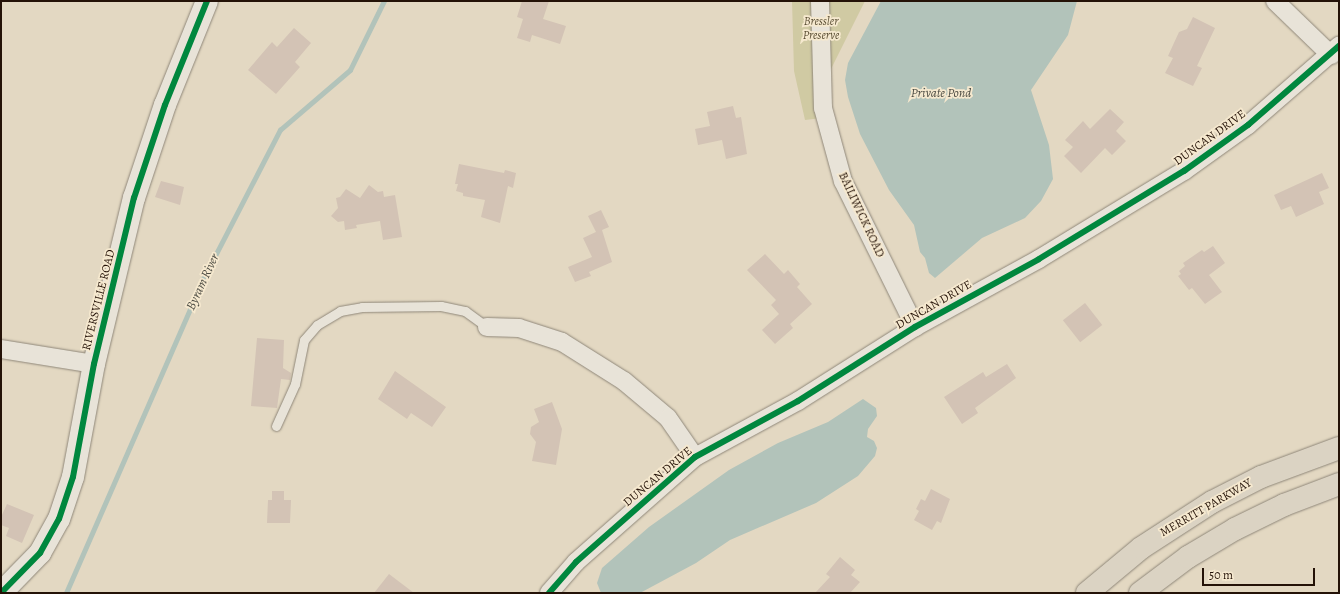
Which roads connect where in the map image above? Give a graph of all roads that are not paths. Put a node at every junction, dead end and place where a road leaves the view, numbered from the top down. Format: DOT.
graph roads {
  1 [pos="207,1"];
  2 [pos="820,1"];
  3 [pos="1274,1"];
  4 [pos="1335,51"];
  5 [pos="487,327"];
  6 [pos="915,327"];
  7 [pos="1,349"];
  8 [pos="94,364"];
  9 [pos="276,426"];
  10 [pos="1339,448"];
  11 [pos="695,457"];
  12 [pos="1339,484"];
  13 [pos="1,593"];
  14 [pos="550,593"];
  15 [pos="1087,593"];
  16 [pos="1140,593"];
  1 -- 8 [label="street, RIVERSVILLE ROAD"];
  2 -- 6 [label="street, BAILIWICK ROAD"];
  3 -- 4 [label="street"];
  4 -- 6 [label="street, DUNCAN DRIVE"];
  5 -- 9 [label="lane"];
  5 -- 11 [label="street"];
  6 -- 11 [label="street, DUNCAN DRIVE"];
  7 -- 8 [label="street"];
  8 -- 13 [label="street, RIVERSVILLE ROAD"];
  10 -- 15 [label="highway, MERRITT PARKWAY"];
  11 -- 14 [label="street, DUNCAN DRIVE"];
  12 -- 16 [label="highway"];
}
